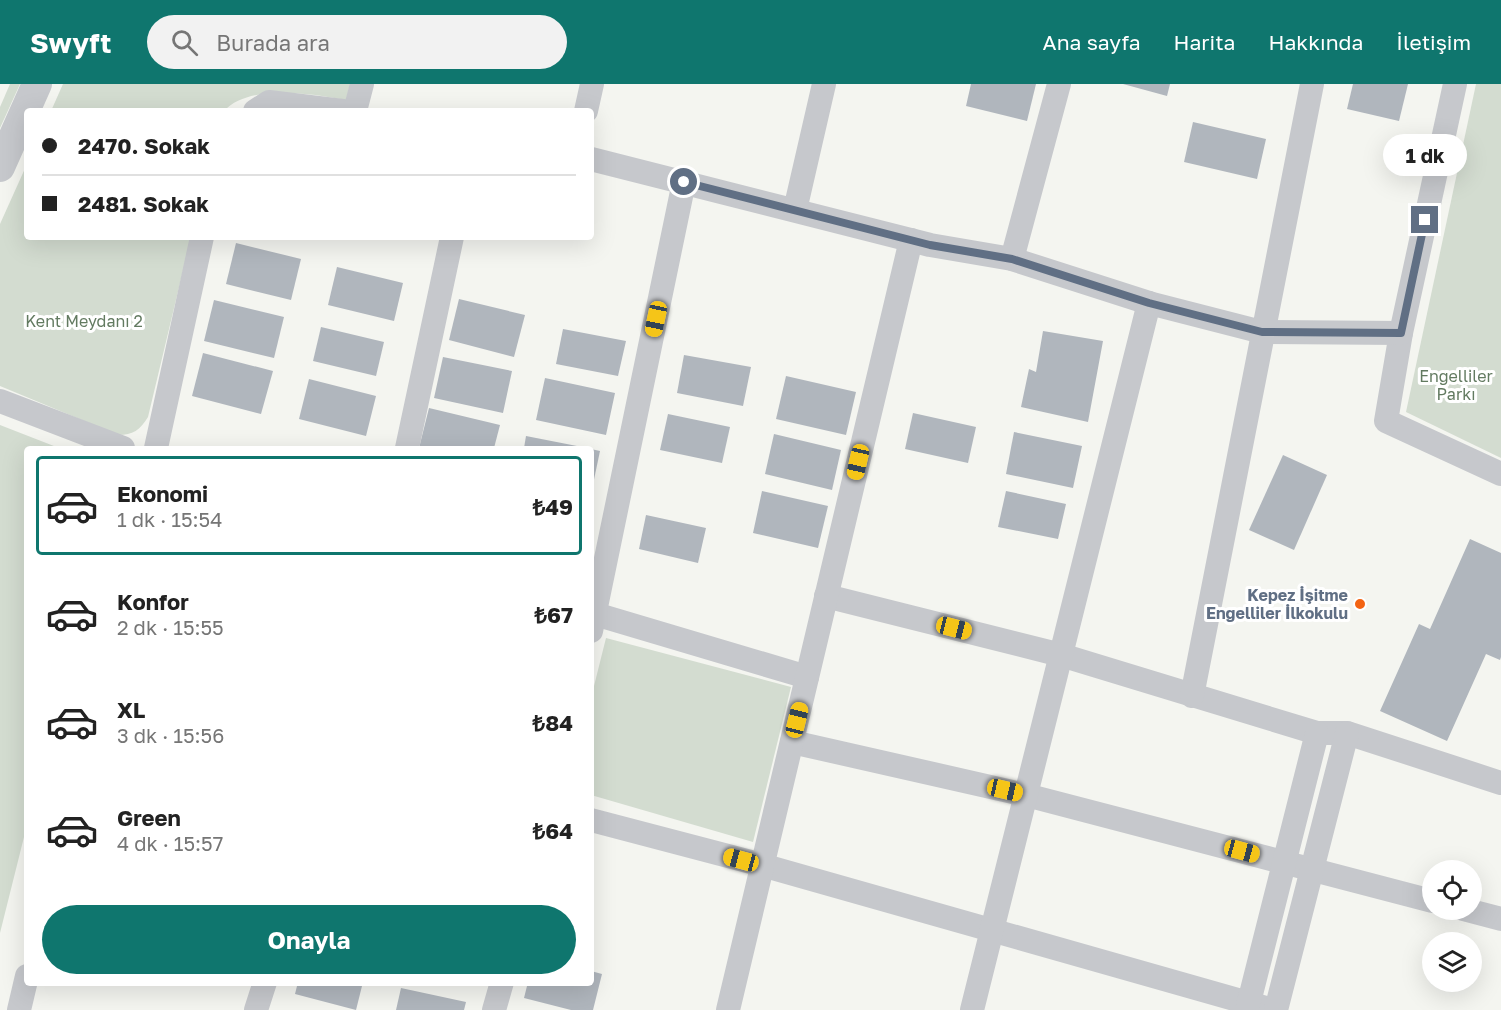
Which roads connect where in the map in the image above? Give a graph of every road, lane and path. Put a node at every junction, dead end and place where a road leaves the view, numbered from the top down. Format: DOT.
graph roads {
  1 [pos="37,84"];
  2 [pos="362,84"];
  3 [pos="592,84"];
  4 [pos="824,84"];
  5 [pos="1059,84"];
  6 [pos="1312,84"];
  7 [pos="1455,84"];
  8 [pos="262,107"];
  9 [pos="26,108"];
  10 [pos="282,108"];
  11 [pos="357,108"];
  12 [pos="587,108"];
  13 [pos="24,113"];
  14 [pos="594,160"];
  15 [pos="0,167"];
  16 [pos="684,182"];
  17 [pos="795,210"];
  18 [pos="201,240"];
  19 [pos="451,240"];
  20 [pos="911,240"];
  21 [pos="1012,259"];
  22 [pos="1149,303"];
  23 [pos="1262,332"];
  24 [pos="1401,333"];
  25 [pos="0,401"];
  26 [pos="118,446"];
  27 [pos="156,446"];
  28 [pos="407,446"];
  29 [pos="1501,474"];
  30 [pos="826,596"];
  31 [pos="594,618"];
  32 [pos="594,623"];
  33 [pos="1061,655"];
  34 [pos="807,677"];
  35 [pos="1192,696"];
  36 [pos="1317,733"];
  37 [pos="1347,733"];
  38 [pos="792,742"];
  39 [pos="1501,783"];
  40 [pos="1026,795"];
  41 [pos="594,821"];
  42 [pos="1285,862"];
  43 [pos="762,865"];
  44 [pos="1312,869"];
  45 [pos="1422,898"];
  46 [pos="1482,914"];
  47 [pos="1501,919"];
  48 [pos="992,929"];
  49 [pos="25,986"];
  50 [pos="264,986"];
  51 [pos="501,986"];
  52 [pos="1248,1007"];
  53 [pos="19,1010"];
  54 [pos="256,1010"];
  55 [pos="494,1010"];
  56 [pos="728,1010"];
  57 [pos="972,1010"];
  58 [pos="1274,1010"];
  1 -- 9 [label="street"];
  2 -- 11 [label="street"];
  3 -- 12 [label="street"];
  4 -- 17 [label="street"];
  5 -- 21 [label="street"];
  6 -- 23 [label="street"];
  7 -- 24 [label="street"];
  8 -- 10 [label="street"];
  13 -- 15 [label="street"];
  14 -- 16 [label="street"];
  16 -- 17 [label="street"];
  16 -- 31 [label="street"];
  17 -- 20 [label="street"];
  18 -- 27 [label="street"];
  19 -- 28 [label="street"];
  20 -- 21 [label="street"];
  20 -- 30 [label="street"];
  21 -- 22 [label="street"];
  22 -- 23 [label="street"];
  22 -- 33 [label="street"];
  23 -- 24 [label="street"];
  23 -- 35 [label="street"];
  24 -- 29 [label="street"];
  25 -- 26 [label="street"];
  30 -- 33 [label="street"];
  30 -- 34 [label="street"];
  32 -- 34 [label="street"];
  33 -- 35 [label="street"];
  33 -- 40 [label="street"];
  34 -- 38 [label="street"];
  35 -- 36 [label="street"];
  36 -- 37 [label="street"];
  36 -- 42 [label="street"];
  37 -- 39 [label="street"];
  37 -- 44 [label="street"];
  38 -- 40 [label="street"];
  38 -- 43 [label="street"];
  40 -- 42 [label="street"];
  40 -- 48 [label="street"];
  41 -- 43 [label="street"];
  42 -- 44 [label="street"];
  42 -- 52 [label="street"];
  43 -- 48 [label="street"];
  43 -- 56 [label="street"];
  44 -- 45 [label="street"];
  44 -- 58 [label="street"];
  46 -- 47 [label="street"];
  48 -- 52 [label="street"];
  48 -- 57 [label="street"];
  49 -- 53 [label="street"];
  50 -- 54 [label="street"];
  51 -- 55 [label="street"];
  52 -- 58 [label="street"];
}
